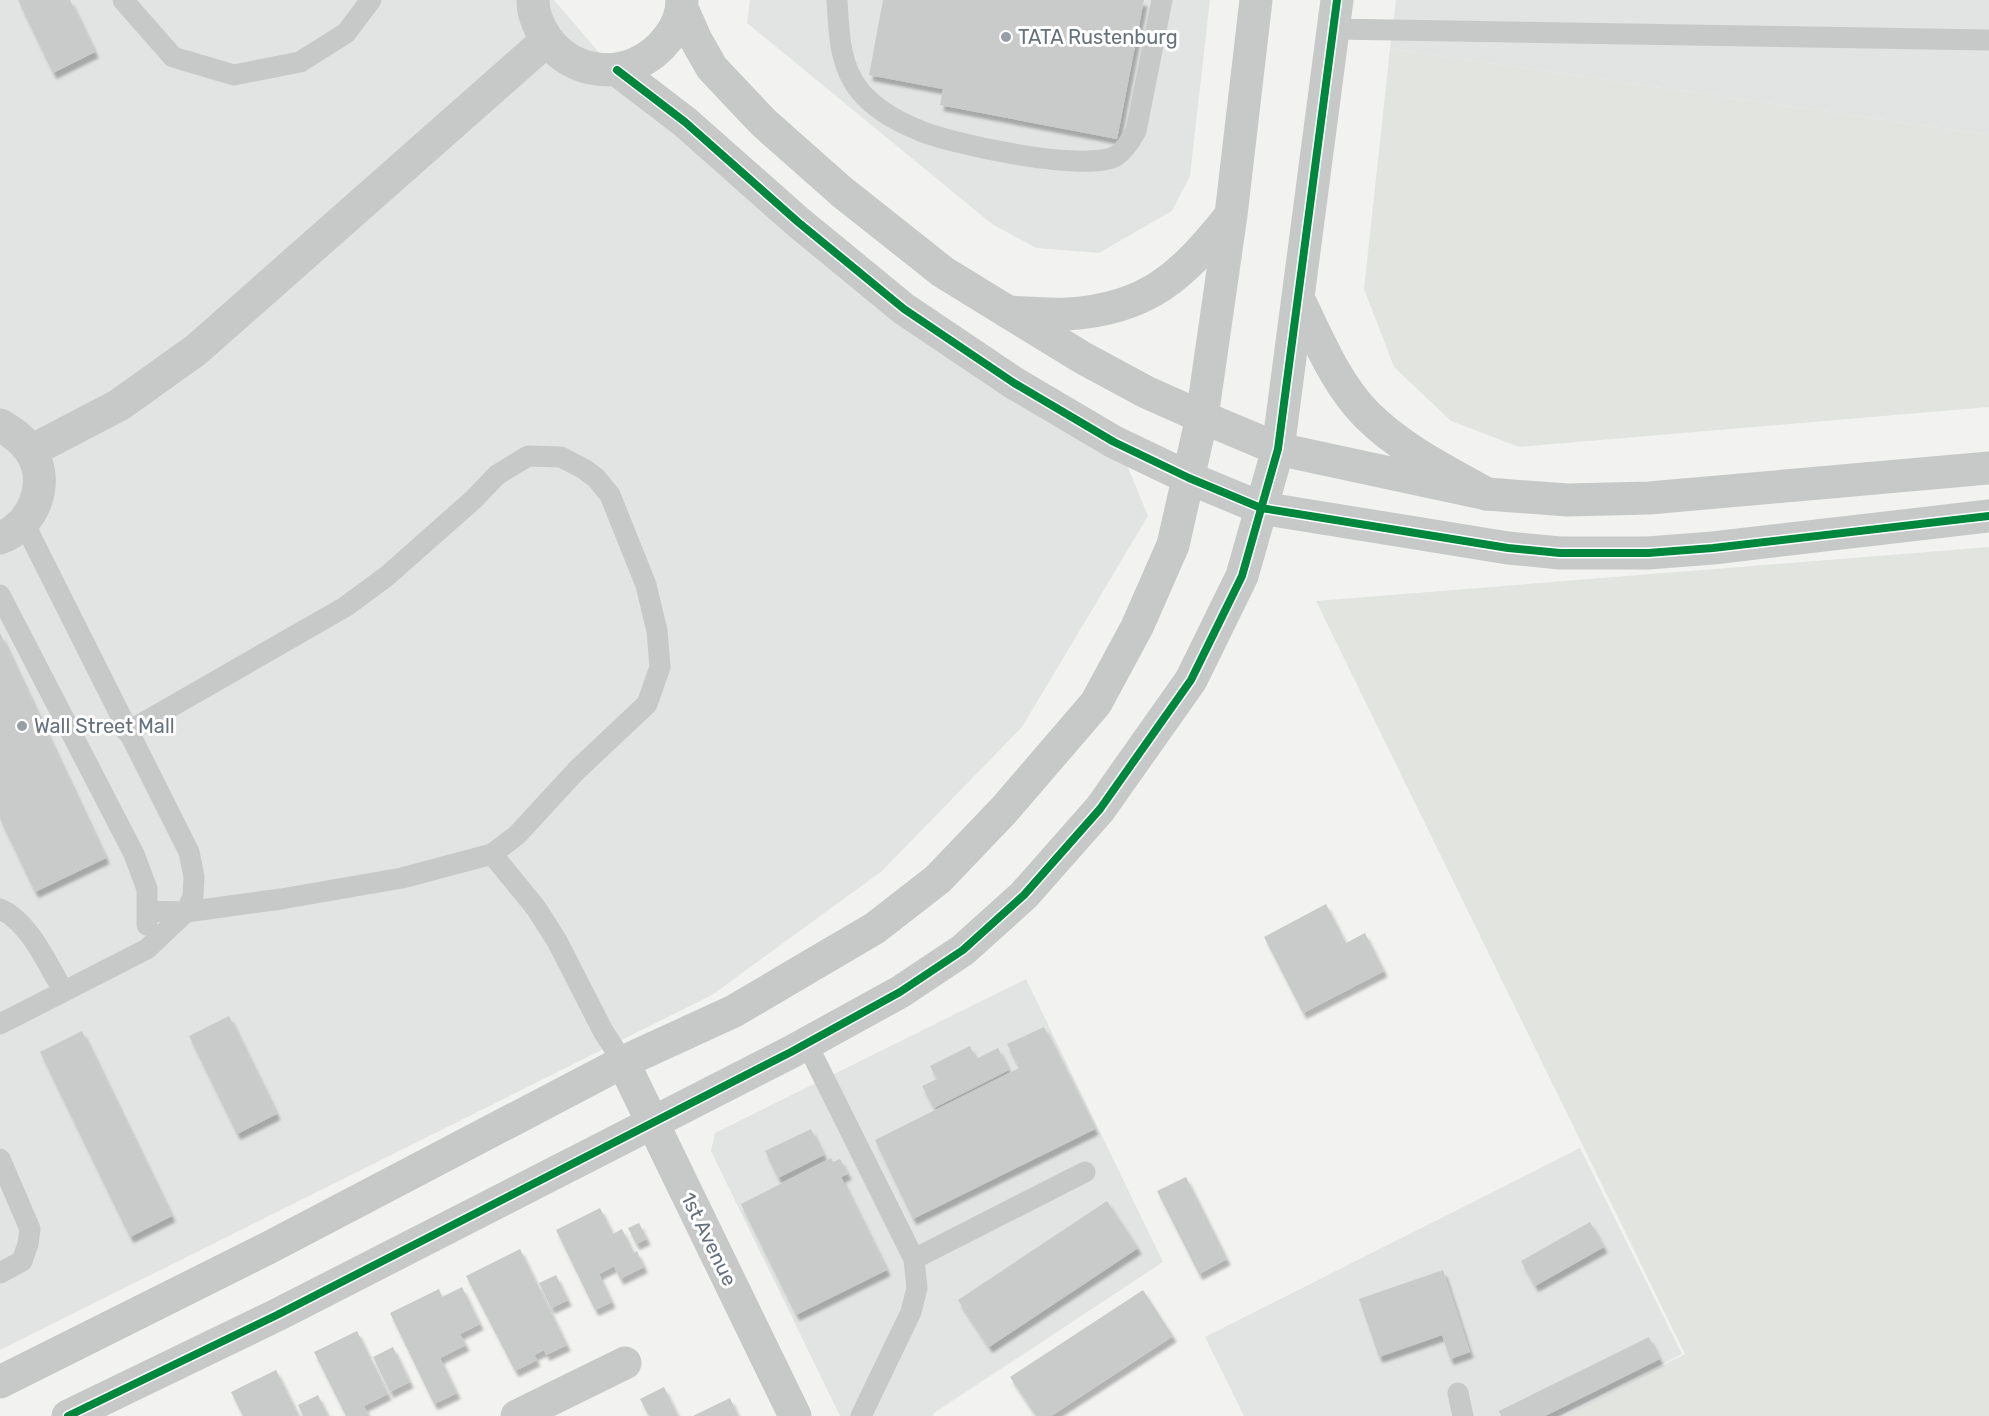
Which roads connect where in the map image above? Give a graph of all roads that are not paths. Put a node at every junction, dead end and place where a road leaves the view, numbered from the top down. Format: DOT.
graph roads {
  1 [pos="123,0"];
  2 [pos="371,0"];
  3 [pos="532,0"];
  4 [pos="837,0"];
  5 [pos="1162,0"];
  6 [pos="1257,0"];
  7 [pos="682,4"];
  8 [pos="1335,15"];
  9 [pos="547,40"];
  10 [pos="1989,40"];
  11 [pos="616,70"];
  12 [pos="1231,215"];
  13 [pos="1299,300"];
  14 [pos="1008,312"];
  15 [pos="1202,417"];
  16 [pos="0,425"];
  17 [pos="1278,449"];
  18 [pos="31,451"];
  19 [pos="1989,468"];
  20 [pos="1189,478"];
  21 [pos="1487,494"];
  22 [pos="1261,508"];
  23 [pos="1989,516"];
  24 [pos="12,530"];
  25 [pos="0,595"];
  26 [pos="127,732"];
  27 [pos="492,854"];
  28 [pos="0,909"];
  29 [pos="147,911"];
  30 [pos="186,912"];
  31 [pos="147,949"];
  32 [pos="63,990"];
  33 [pos="0,1024"];
  34 [pos="807,1044"];
  35 [pos="622,1062"];
  36 [pos="651,1122"];
  37 [pos="0,1159"];
  38 [pos="1084,1172"];
  39 [pos="914,1259"];
  40 [pos="0,1273"];
  41 [pos="625,1364"];
  42 [pos="0,1382"];
  43 [pos="1458,1394"];
  44 [pos="68,1416"];
  45 [pos="517,1416"];
  46 [pos="795,1416"];
  47 [pos="861,1416"];
  48 [pos="1463,1416"];
  1 -- 2 [label="lane"];
  3 -- 9 [label="street"];
  4 -- 5 [label="lane"];
  6 -- 12 [label="street"];
  7 -- 11 [label="street"];
  7 -- 14 [label="street"];
  8 -- 10 [label="lane"];
  8 -- 13 [label="street"];
  9 -- 11 [label="street"];
  9 -- 18 [label="street"];
  11 -- 20 [label="street"];
  12 -- 14 [label="street"];
  12 -- 15 [label="street"];
  13 -- 17 [label="street"];
  13 -- 21 [label="street"];
  14 -- 15 [label="street"];
  15 -- 17 [label="street"];
  15 -- 20 [label="street"];
  16 -- 18 [label="street"];
  17 -- 21 [label="street"];
  17 -- 22 [label="street"];
  18 -- 24 [label="street"];
  19 -- 21 [label="street"];
  20 -- 22 [label="street"];
  20 -- 35 [label="street"];
  22 -- 23 [label="street"];
  22 -- 34 [label="street"];
  24 -- 26 [label="lane"];
  25 -- 29 [label="lane"];
  26 -- 27 [label="lane"];
  26 -- 30 [label="lane"];
  27 -- 30 [label="lane"];
  27 -- 35 [label="lane"];
  28 -- 32 [label="lane"];
  29 -- 30 [label="lane"];
  29 -- 31 [label="lane"];
  30 -- 31 [label="lane"];
  31 -- 32 [label="lane"];
  32 -- 33 [label="lane"];
  34 -- 36 [label="street"];
  34 -- 39 [label="lane"];
  35 -- 36 [label="street, 1st Avenue"];
  35 -- 42 [label="street"];
  36 -- 44 [label="street"];
  36 -- 46 [label="street, 1st Avenue"];
  37 -- 40 [label="lane"];
  38 -- 39 [label="lane"];
  39 -- 47 [label="lane"];
  41 -- 45 [label="street"];
  43 -- 48 [label="lane"];
}
